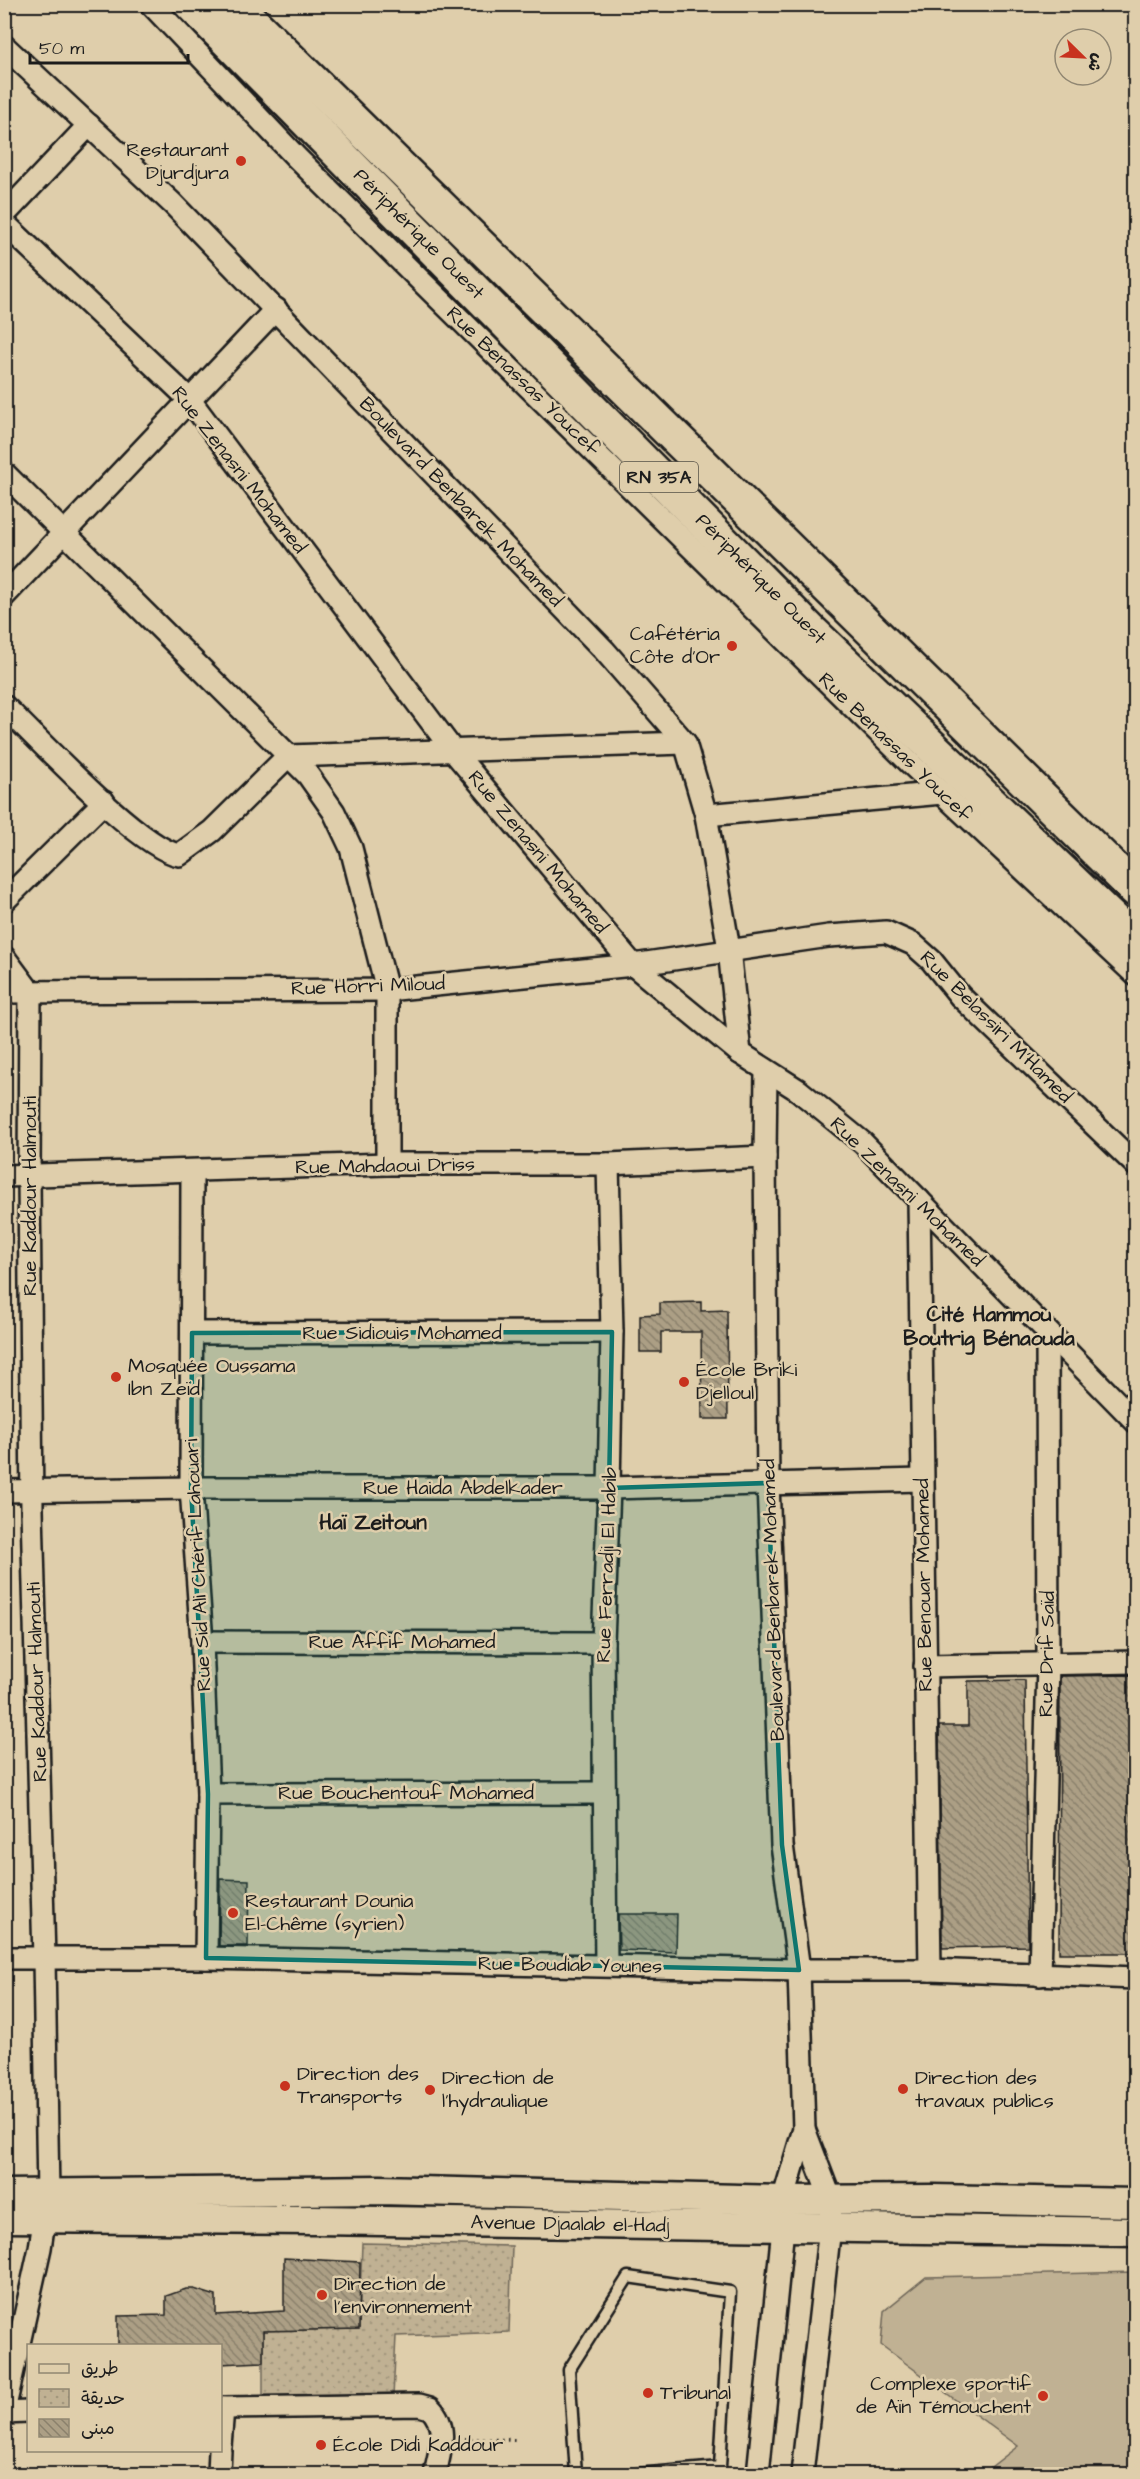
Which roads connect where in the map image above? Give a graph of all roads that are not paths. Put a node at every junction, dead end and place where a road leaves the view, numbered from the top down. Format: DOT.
graph roads {
  1 [pos="151,4"];
  2 [pos="191,4"];
  3 [pos="234,4"];
  4 [pos="4,46"];
  5 [pos="89,125"];
  6 [pos="4,215"];
  7 [pos="4,223"];
  8 [pos="276,309"];
  9 [pos="189,399"];
  10 [pos="4,473"];
  11 [pos="64,533"];
  12 [pos="4,596"];
  13 [pos="4,706"];
  14 [pos="686,743"];
  15 [pos="454,752"];
  16 [pos="288,756"];
  17 [pos="942,793"];
  18 [pos="104,802"];
  19 [pos="705,815"];
  20 [pos="1136,890"];
  21 [pos="4,901"];
  22 [pos="1136,942"];
  23 [pos="729,949"];
  24 [pos="4,957"];
  25 [pos="633,965"];
  26 [pos="1136,975"];
  27 [pos="387,990"];
  28 [pos="4,992"];
  29 [pos="30,992"];
  30 [pos="740,1053"];
  31 [pos="766,1070"];
  32 [pos="765,1157"];
  33 [pos="387,1164"];
  34 [pos="608,1164"];
  35 [pos="1136,1165"];
  36 [pos="192,1172"];
  37 [pos="4,1176"];
  38 [pos="29,1176"];
  39 [pos="919,1200"];
  40 [pos="612,1332"];
  41 [pos="192,1333"];
  42 [pos="1047,1333"];
  43 [pos="1136,1422"];
  44 [pos="922,1480"];
  45 [pos="768,1483"];
  46 [pos="191,1488"];
  47 [pos="609,1488"];
  48 [pos="32,1490"];
  49 [pos="4,1491"];
  50 [pos="202,1642"];
  51 [pos="603,1643"];
  52 [pos="1136,1662"];
  53 [pos="1048,1663"];
  54 [pos="925,1666"];
  55 [pos="604,1793"];
  56 [pos="208,1794"];
  57 [pos="4,1958"];
  58 [pos="206,1958"];
  59 [pos="44,1959"];
  60 [pos="606,1965"];
  61 [pos="799,1970"];
  62 [pos="930,1970"];
  63 [pos="1040,1975"];
  64 [pos="1136,1978"];
  65 [pos="804,2129"];
  66 [pos="4,2193"];
  67 [pos="783,2200"];
  68 [pos="1136,2203"];
  69 [pos="46,2206"];
  70 [pos="830,2214"];
  71 [pos="4,2218"];
  72 [pos="783,2228"];
  73 [pos="1136,2232"];
  74 [pos="222,2408"];
  75 [pos="4,2412"];
  76 [pos="27,2412"];
  77 [pos="220,2452"];
  78 [pos="219,2475"];
  79 [pos="435,2475"];
  80 [pos="576,2475"];
  81 [pos="637,2475"];
  82 [pos="758,2475"];
  83 [pos="802,2475"];
  1 -- 17 [label="street, Rue Benassas Youcef"];
  2 -- 22 [label="highway, Périphérique Ouest / RN 35A"];
  3 -- 20 [label="highway, Périphérique Ouest / RN 35A"];
  4 -- 5 [label="street, Boulevard Benbarek Mohamed"];
  5 -- 6 [label="street"];
  5 -- 8 [label="street, Boulevard Benbarek Mohamed"];
  7 -- 9 [label="street, Rue Zenasni Mohamed"];
  8 -- 9 [label="street"];
  8 -- 14 [label="street, Boulevard Benbarek Mohamed"];
  9 -- 11 [label="street"];
  9 -- 15 [label="street, Rue Zenasni Mohamed"];
  10 -- 11 [label="street"];
  11 -- 12 [label="street"];
  11 -- 16 [label="street"];
  13 -- 18 [label="street"];
  14 -- 15 [label="street"];
  14 -- 19 [label="street, Boulevard Benbarek Mohamed"];
  15 -- 16 [label="street"];
  15 -- 25 [label="street, Rue Zenasni Mohamed"];
  16 -- 18 [label="street"];
  16 -- 27 [label="street"];
  17 -- 19 [label="street"];
  17 -- 26 [label="street, Rue Benassas Youcef"];
  18 -- 21 [label="street"];
  19 -- 23 [label="street, Boulevard Benbarek Mohamed"];
  23 -- 25 [label="street, Rue Horri Miloud"];
  23 -- 30 [label="street, Boulevard Benbarek Mohamed"];
  23 -- 35 [label="street, Rue Belassiri M'Hamed"];
  24 -- 29 [label="street"];
  25 -- 27 [label="street, Rue Horri Miloud"];
  25 -- 30 [label="street, Rue Zenasni Mohamed"];
  27 -- 29 [label="street, Rue Horri Miloud"];
  27 -- 33 [label="street"];
  28 -- 29 [label="street, Rue Horri Miloud"];
  29 -- 38 [label="street, Rue Kaddour Halmouti"];
  30 -- 31 [label="street, Rue Zenasni Mohamed"];
  31 -- 32 [label="street, Boulevard Benbarek Mohamed"];
  31 -- 39 [label="street, Rue Zenasni Mohamed"];
  32 -- 34 [label="street, Rue Mahdaoui Driss"];
  32 -- 45 [label="street, Boulevard Benbarek Mohamed"];
  33 -- 34 [label="street, Rue Mahdaoui Driss"];
  33 -- 36 [label="street, Rue Mahdaoui Driss"];
  34 -- 40 [label="street, Rue Ferradji El Habib"];
  36 -- 38 [label="street, Rue Mahdaoui Driss"];
  36 -- 41 [label="street, Rue Sid Ali Chérif Lahouari"];
  37 -- 38 [label="street, Rue Mahdaoui Driss"];
  38 -- 48 [label="street, Rue Kaddour Halmouti"];
  39 -- 42 [label="street, Rue Zenasni Mohamed"];
  39 -- 44 [label="street, Rue Benouar Mohamed"];
  40 -- 41 [label="street, Rue Sidiouis Mohamed"];
  40 -- 47 [label="street, Rue Ferradji El Habib"];
  41 -- 46 [label="street, Rue Sid Ali Chérif Lahouari"];
  42 -- 43 [label="street, Rue Zenasni Mohamed"];
  42 -- 53 [label="street, Rue Drif Saïd"];
  44 -- 45 [label="street, Rue Haida Abdelkader"];
  44 -- 54 [label="street, Rue Benouar Mohamed"];
  45 -- 47 [label="street, Rue Haida Abdelkader"];
  45 -- 61 [label="street, Boulevard Benbarek Mohamed"];
  46 -- 47 [label="street, Rue Haida Abdelkader"];
  46 -- 48 [label="street, Rue Haida Abdelkader"];
  46 -- 50 [label="street, Rue Sid Ali Chérif Lahouari"];
  47 -- 51 [label="street, Rue Ferradji El Habib"];
  48 -- 49 [label="street, Rue Haida Abdelkader"];
  48 -- 59 [label="street, Rue Kaddour Halmouti"];
  50 -- 51 [label="street, Rue Affif Mohamed"];
  50 -- 56 [label="street, Rue Sid Ali Chérif Lahouari"];
  51 -- 55 [label="street, Rue Ferradji El Habib"];
  52 -- 53 [label="street"];
  53 -- 54 [label="street"];
  53 -- 63 [label="street, Rue Drif Saïd"];
  54 -- 62 [label="street, Rue Benouar Mohamed"];
  55 -- 56 [label="street, Rue Bouchentouf Mohamed"];
  55 -- 60 [label="street, Rue Ferradji El Habib"];
  56 -- 58 [label="street, Rue Sid Ali Chérif Lahouari"];
  57 -- 59 [label="street, Rue Boudiab Younes"];
  58 -- 59 [label="street, Rue Boudiab Younes"];
  58 -- 60 [label="street, Rue Boudiab Younes"];
  59 -- 69 [label="street, Rue Kaddour Halmouti"];
  60 -- 61 [label="street, Rue Boudiab Younes"];
  61 -- 62 [label="street, Rue Boudiab Younes"];
  61 -- 65 [label="street, Boulevard Benbarek Mohamed"];
  62 -- 63 [label="street, Rue Boudiab Younes"];
  63 -- 64 [label="street, Rue Boudiab Younes"];
  65 -- 67 [label="street, Boulevard Benbarek Mohamed"];
  65 -- 70 [label="street, Boulevard Benbarek Mohamed"];
  66 -- 69 [label="main road"];
  67 -- 69 [label="main road, Avenue Djaalab el-Hadj"];
  67 -- 70 [label="main road, Avenue Djaalab el-Hadj"];
  67 -- 72 [label="street, Boulevard Benbarek Mohamed"];
  68 -- 70 [label="main road, Avenue Djaalab el-Hadj"];
  69 -- 71 [label="main road, Avenue Djaalab el-Hadj"];
  69 -- 72 [label="main road, Avenue Djaalab el-Hadj"];
  69 -- 75 [label="street, Rue Kaddour Halmouti"];
  70 -- 72 [label="main road, Avenue Djaalab el-Hadj"];
  70 -- 73 [label="main road, Avenue Djaalab el-Hadj"];
  70 -- 83 [label="street, Boulevard Benbarek Mohamed"];
  72 -- 82 [label="street, Boulevard Benbarek Mohamed"];
  74 -- 79 [label="street"];
  75 -- 76 [label="street"];
  77 -- 78 [label="street"];
  80 -- 81 [label="lane"];
}
